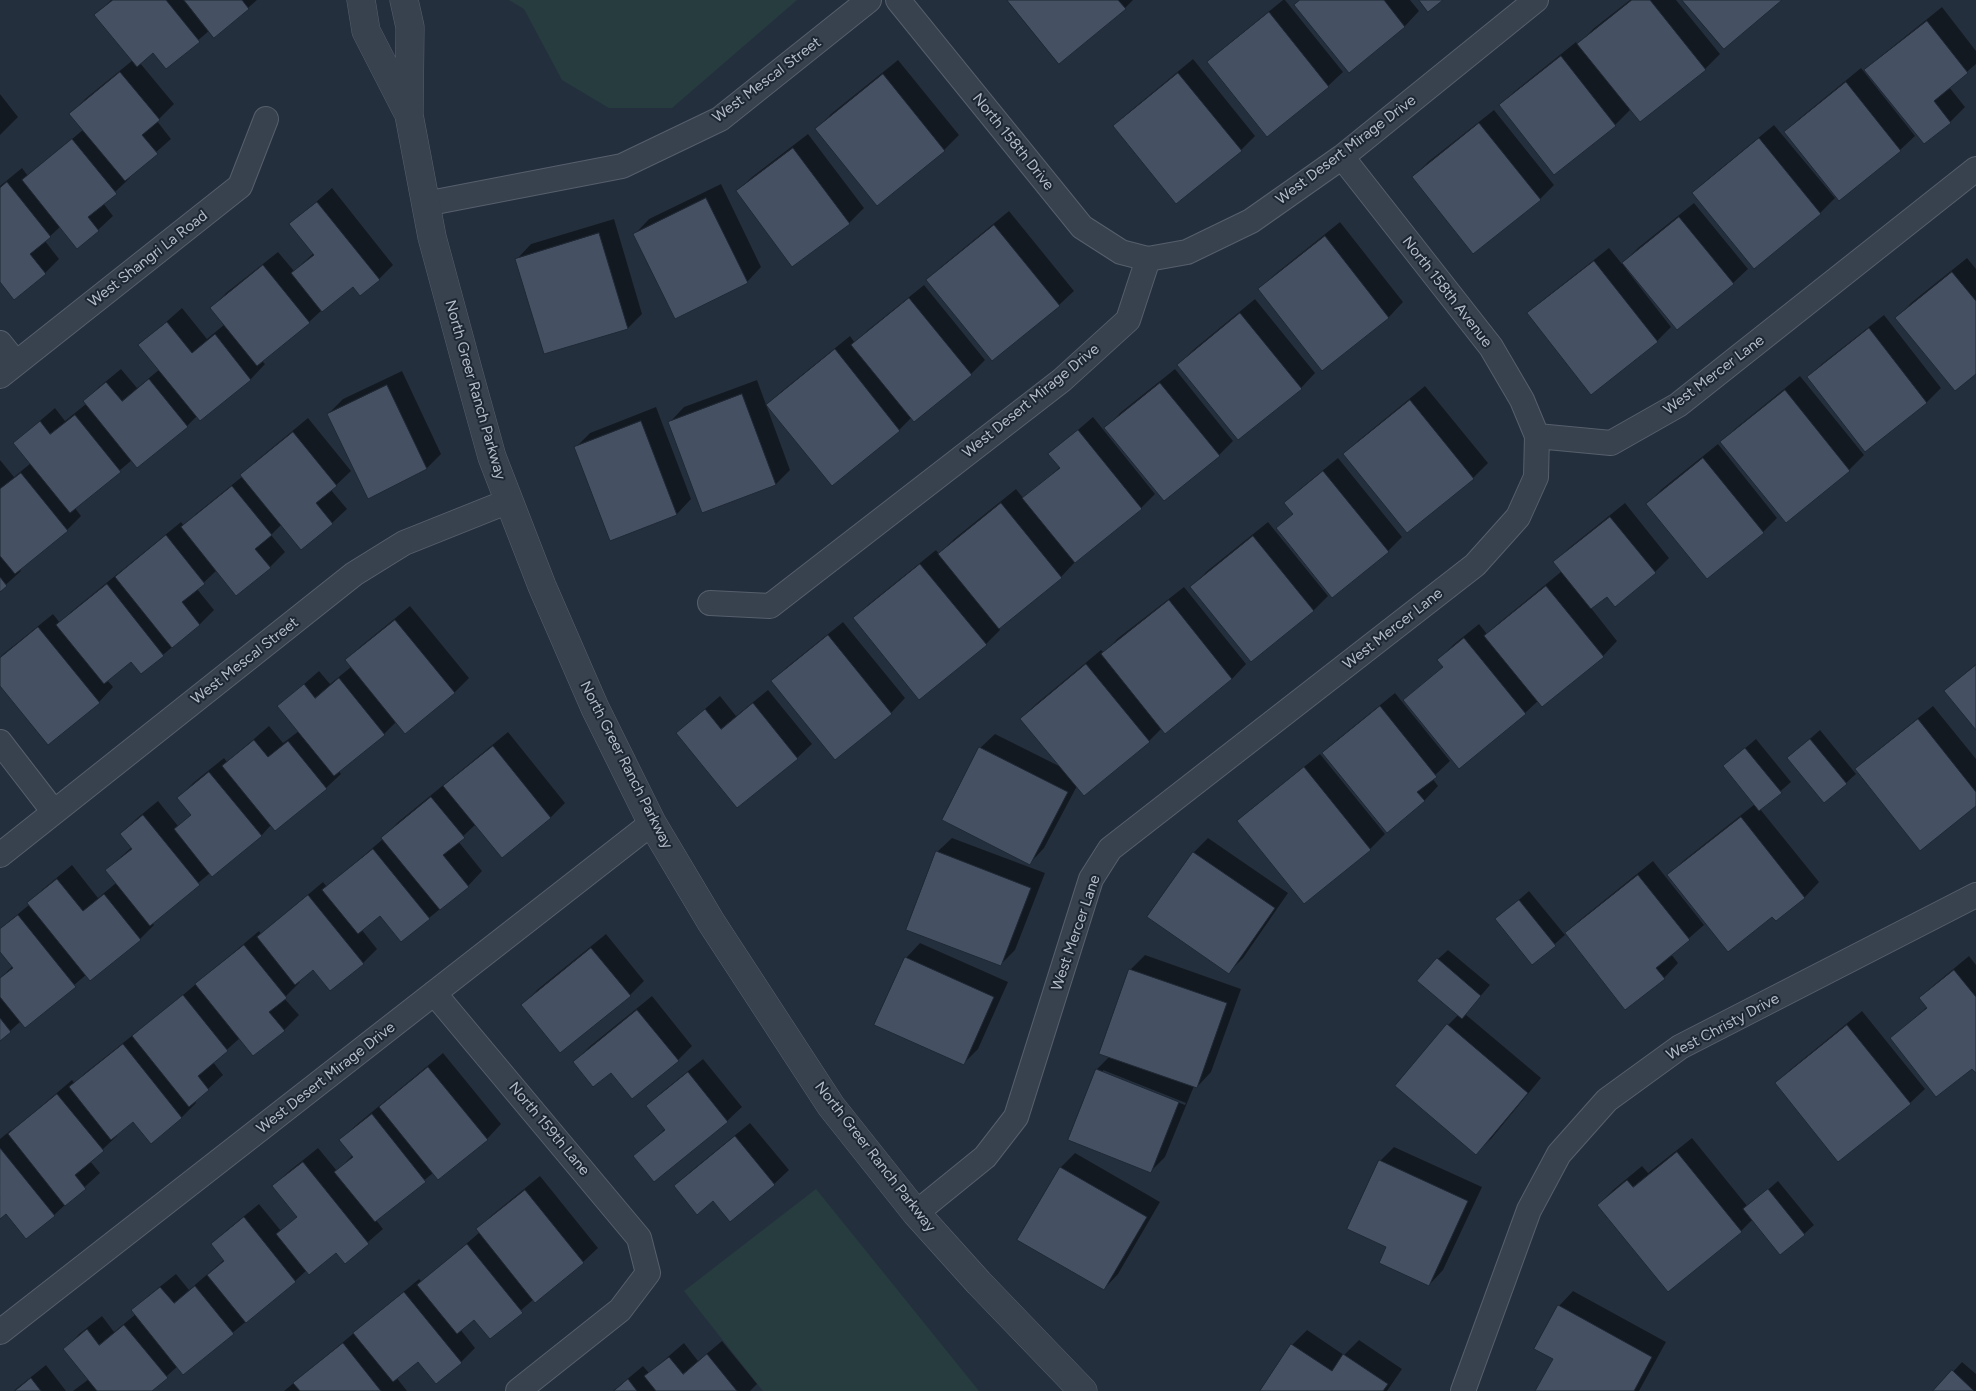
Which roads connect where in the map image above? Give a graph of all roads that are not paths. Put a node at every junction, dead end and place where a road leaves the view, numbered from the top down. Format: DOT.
graph roads {
  1 [pos="361,0"];
  2 [pos="404,0"];
  3 [pos="869,0"];
  4 [pos="898,0"];
  5 [pos="1536,0"];
  6 [pos="408,115"];
  7 [pos="266,119"];
  8 [pos="1342,157"];
  9 [pos="1976,169"];
  10 [pos="425,204"];
  11 [pos="1148,258"];
  12 [pos="0,343"];
  13 [pos="8,370"];
  14 [pos="1537,436"];
  15 [pos="509,501"];
  16 [pos="710,603"];
  17 [pos="0,742"];
  18 [pos="54,812"];
  19 [pos="652,823"];
  20 [pos="0,854"];
  21 [pos="1976,895"];
  22 [pos="434,993"];
  23 [pos="916,1213"];
  24 [pos="0,1332"];
  25 [pos="518,1391"];
  26 [pos="1083,1391"];
  27 [pos="1463,1391"];
  1 -- 6 [label="street, North Greer Ranch Parkway"];
  2 -- 6 [label="street, North Greer Ranch Parkway"];
  3 -- 10 [label="street, West Mescal Street"];
  4 -- 11 [label="street, North 158th Drive"];
  5 -- 8 [label="street, West Desert Mirage Drive"];
  6 -- 10 [label="street, North Greer Ranch Parkway"];
  7 -- 13 [label="street, West Shangri La Road"];
  8 -- 11 [label="street, West Desert Mirage Drive"];
  8 -- 14 [label="street, North 158th Avenue"];
  9 -- 14 [label="street, West Mercer Lane"];
  10 -- 15 [label="street, North Greer Ranch Parkway"];
  11 -- 16 [label="street, West Desert Mirage Drive"];
  12 -- 13 [label="street"];
  14 -- 23 [label="street, West Mercer Lane"];
  15 -- 18 [label="street, West Mescal Street"];
  15 -- 19 [label="street, North Greer Ranch Parkway"];
  17 -- 18 [label="street"];
  18 -- 20 [label="street, West Mescal Street"];
  19 -- 22 [label="street, West Desert Mirage Drive"];
  19 -- 23 [label="street, North Greer Ranch Parkway"];
  21 -- 27 [label="street, West Christy Drive"];
  22 -- 24 [label="street, West Desert Mirage Drive"];
  22 -- 25 [label="street, North 159th Lane"];
  23 -- 26 [label="street, North Greer Ranch Parkway"];
}
